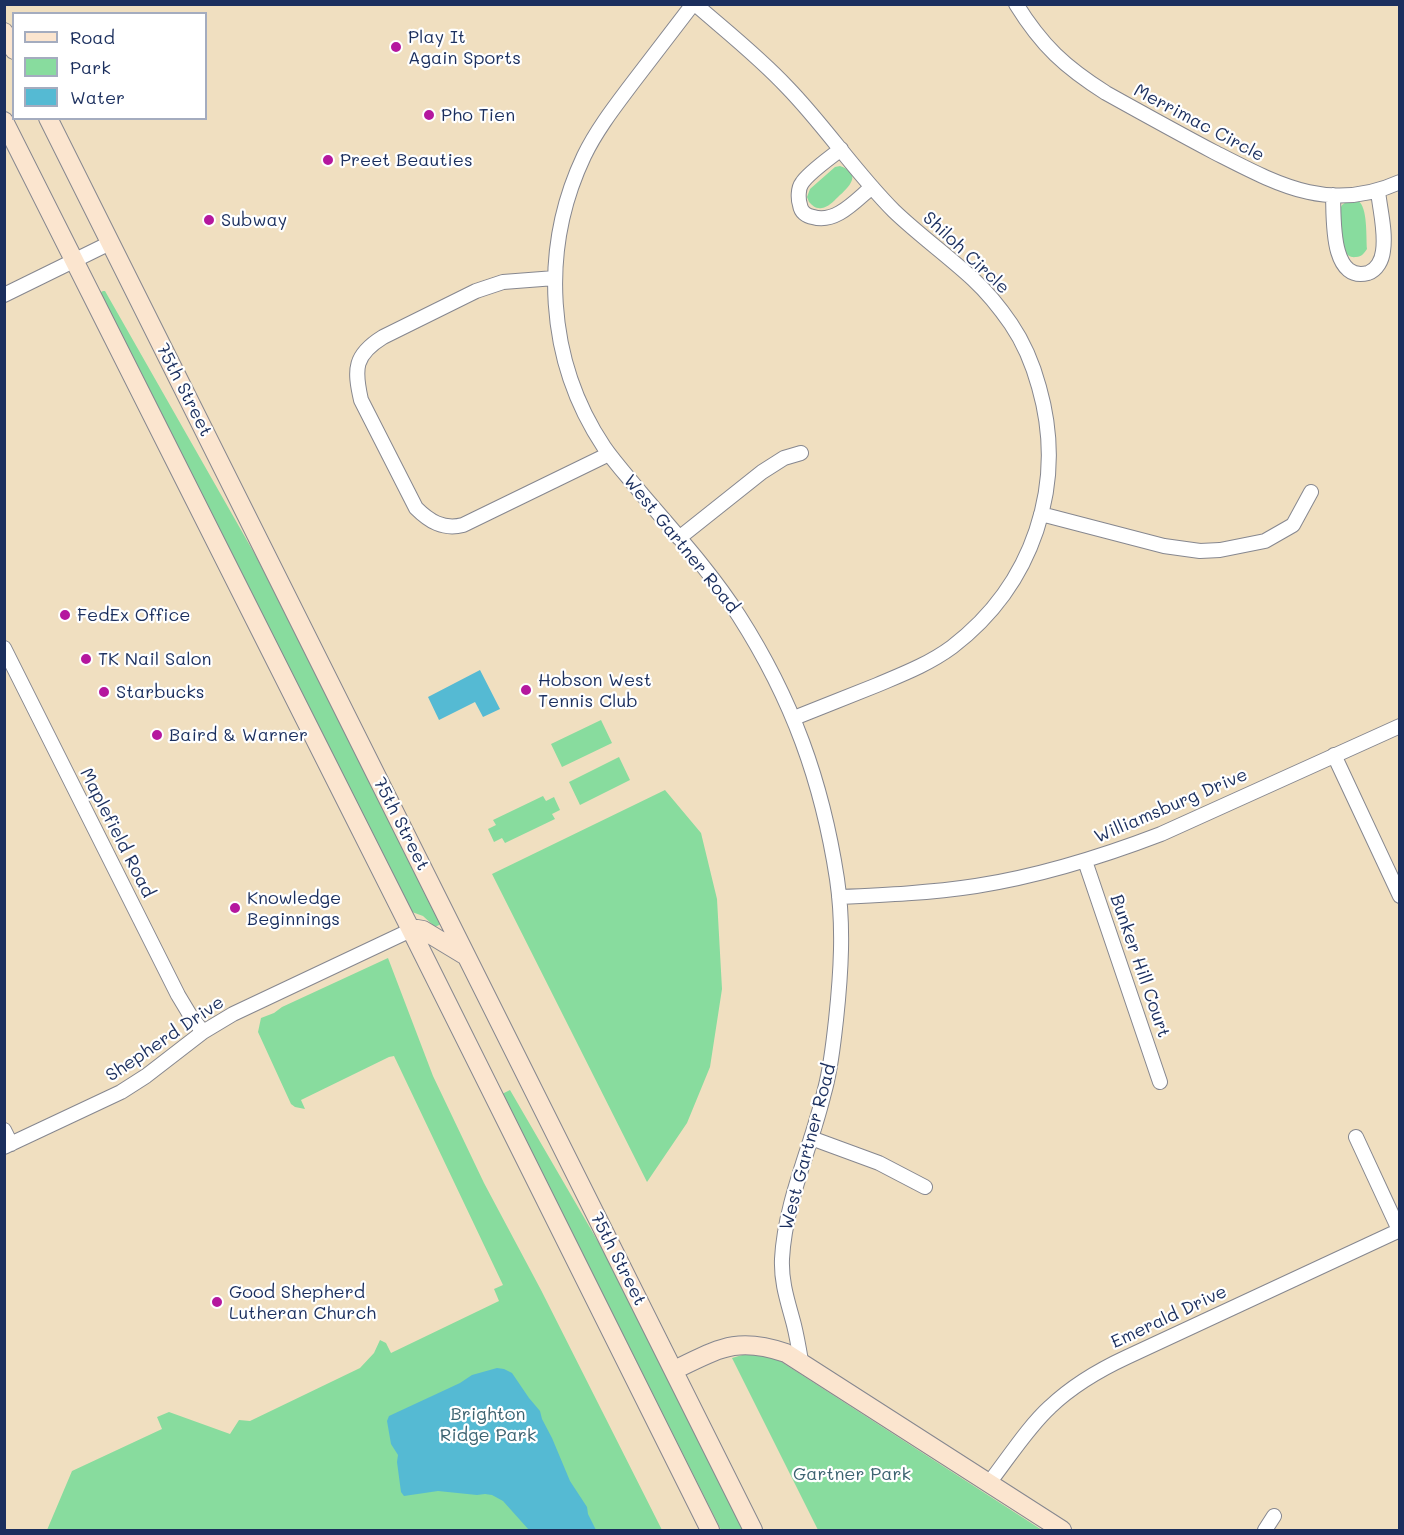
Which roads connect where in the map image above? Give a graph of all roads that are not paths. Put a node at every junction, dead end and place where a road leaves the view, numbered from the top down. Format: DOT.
graph roads {
  1 [pos="694,4"];
  2 [pos="1016,4"];
  3 [pos="4,32"];
  4 [pos="12,46"];
  5 [pos="49,120"];
  6 [pos="4,121"];
  7 [pos="841,149"];
  8 [pos="1400,182"];
  9 [pos="872,187"];
  10 [pos="1378,191"];
  11 [pos="1334,195"];
  12 [pos="110,243"];
  13 [pos="74,261"];
  14 [pos="555,278"];
  15 [pos="4,295"];
  16 [pos="801,453"];
  17 [pos="609,454"];
  18 [pos="1311,492"];
  19 [pos="1041,514"];
  20 [pos="679,538"];
  21 [pos="4,648"];
  22 [pos="794,718"];
  23 [pos="1400,726"];
  24 [pos="1334,755"];
  25 [pos="1085,861"];
  26 [pos="1400,896"];
  27 [pos="839,897"];
  28 [pos="411,930"];
  29 [pos="467,957"];
  30 [pos="203,1032"];
  31 [pos="1160,1082"];
  32 [pos="4,1130"];
  33 [pos="1356,1137"];
  34 [pos="811,1138"];
  35 [pos="8,1146"];
  36 [pos="926,1187"];
  37 [pos="1399,1231"];
  38 [pos="801,1361"];
  39 [pos="674,1370"];
  40 [pos="989,1483"];
  41 [pos="1274,1516"];
  42 [pos="710,1530"];
  43 [pos="753,1530"];
  44 [pos="1062,1530"];
  45 [pos="1264,1530"];
  1 -- 7 [label="street, Shiloh Circle"];
  1 -- 14 [label="street, West Gartner Road"];
  2 -- 11 [label="street, Merrimac Circle"];
  3 -- 4 [label="main road"];
  5 -- 12 [label="main road, 75th Street"];
  6 -- 13 [label="main road"];
  7 -- 9 [label="street, Shiloh Circle"];
  7 -- 9 [label="street"];
  8 -- 10 [label="street, Merrimac Circle"];
  9 -- 19 [label="street, Shiloh Circle"];
  10 -- 11 [label="street, Merrimac Circle"];
  10 -- 11 [label="street"];
  12 -- 13 [label="street"];
  12 -- 29 [label="main road, 75th Street"];
  13 -- 15 [label="street"];
  13 -- 28 [label="main road"];
  14 -- 17 [label="street, West Gartner Road"];
  14 -- 17 [label="street"];
  16 -- 20 [label="street"];
  17 -- 20 [label="street, West Gartner Road"];
  18 -- 19 [label="street"];
  19 -- 22 [label="street, Shiloh Circle"];
  20 -- 22 [label="street, West Gartner Road"];
  21 -- 30 [label="street, Maplefield Road"];
  22 -- 27 [label="street, West Gartner Road"];
  23 -- 24 [label="street, Williamsburg Drive"];
  24 -- 25 [label="street, Williamsburg Drive"];
  24 -- 26 [label="street"];
  25 -- 27 [label="street, Williamsburg Drive"];
  25 -- 31 [label="street, Bunker Hill Court"];
  27 -- 34 [label="street, West Gartner Road"];
  28 -- 29 [label="main road"];
  28 -- 30 [label="street, Shepherd Drive"];
  28 -- 42 [label="main road"];
  29 -- 39 [label="main road, 75th Street"];
  30 -- 35 [label="street, Shepherd Drive"];
  32 -- 35 [label="street"];
  33 -- 37 [label="street"];
  34 -- 36 [label="street"];
  34 -- 38 [label="street, West Gartner Road"];
  37 -- 40 [label="street, Emerald Drive"];
  38 -- 39 [label="main road"];
  38 -- 40 [label="main road"];
  39 -- 43 [label="main road, 75th Street"];
  40 -- 44 [label="main road"];
  41 -- 45 [label="street"];
}
